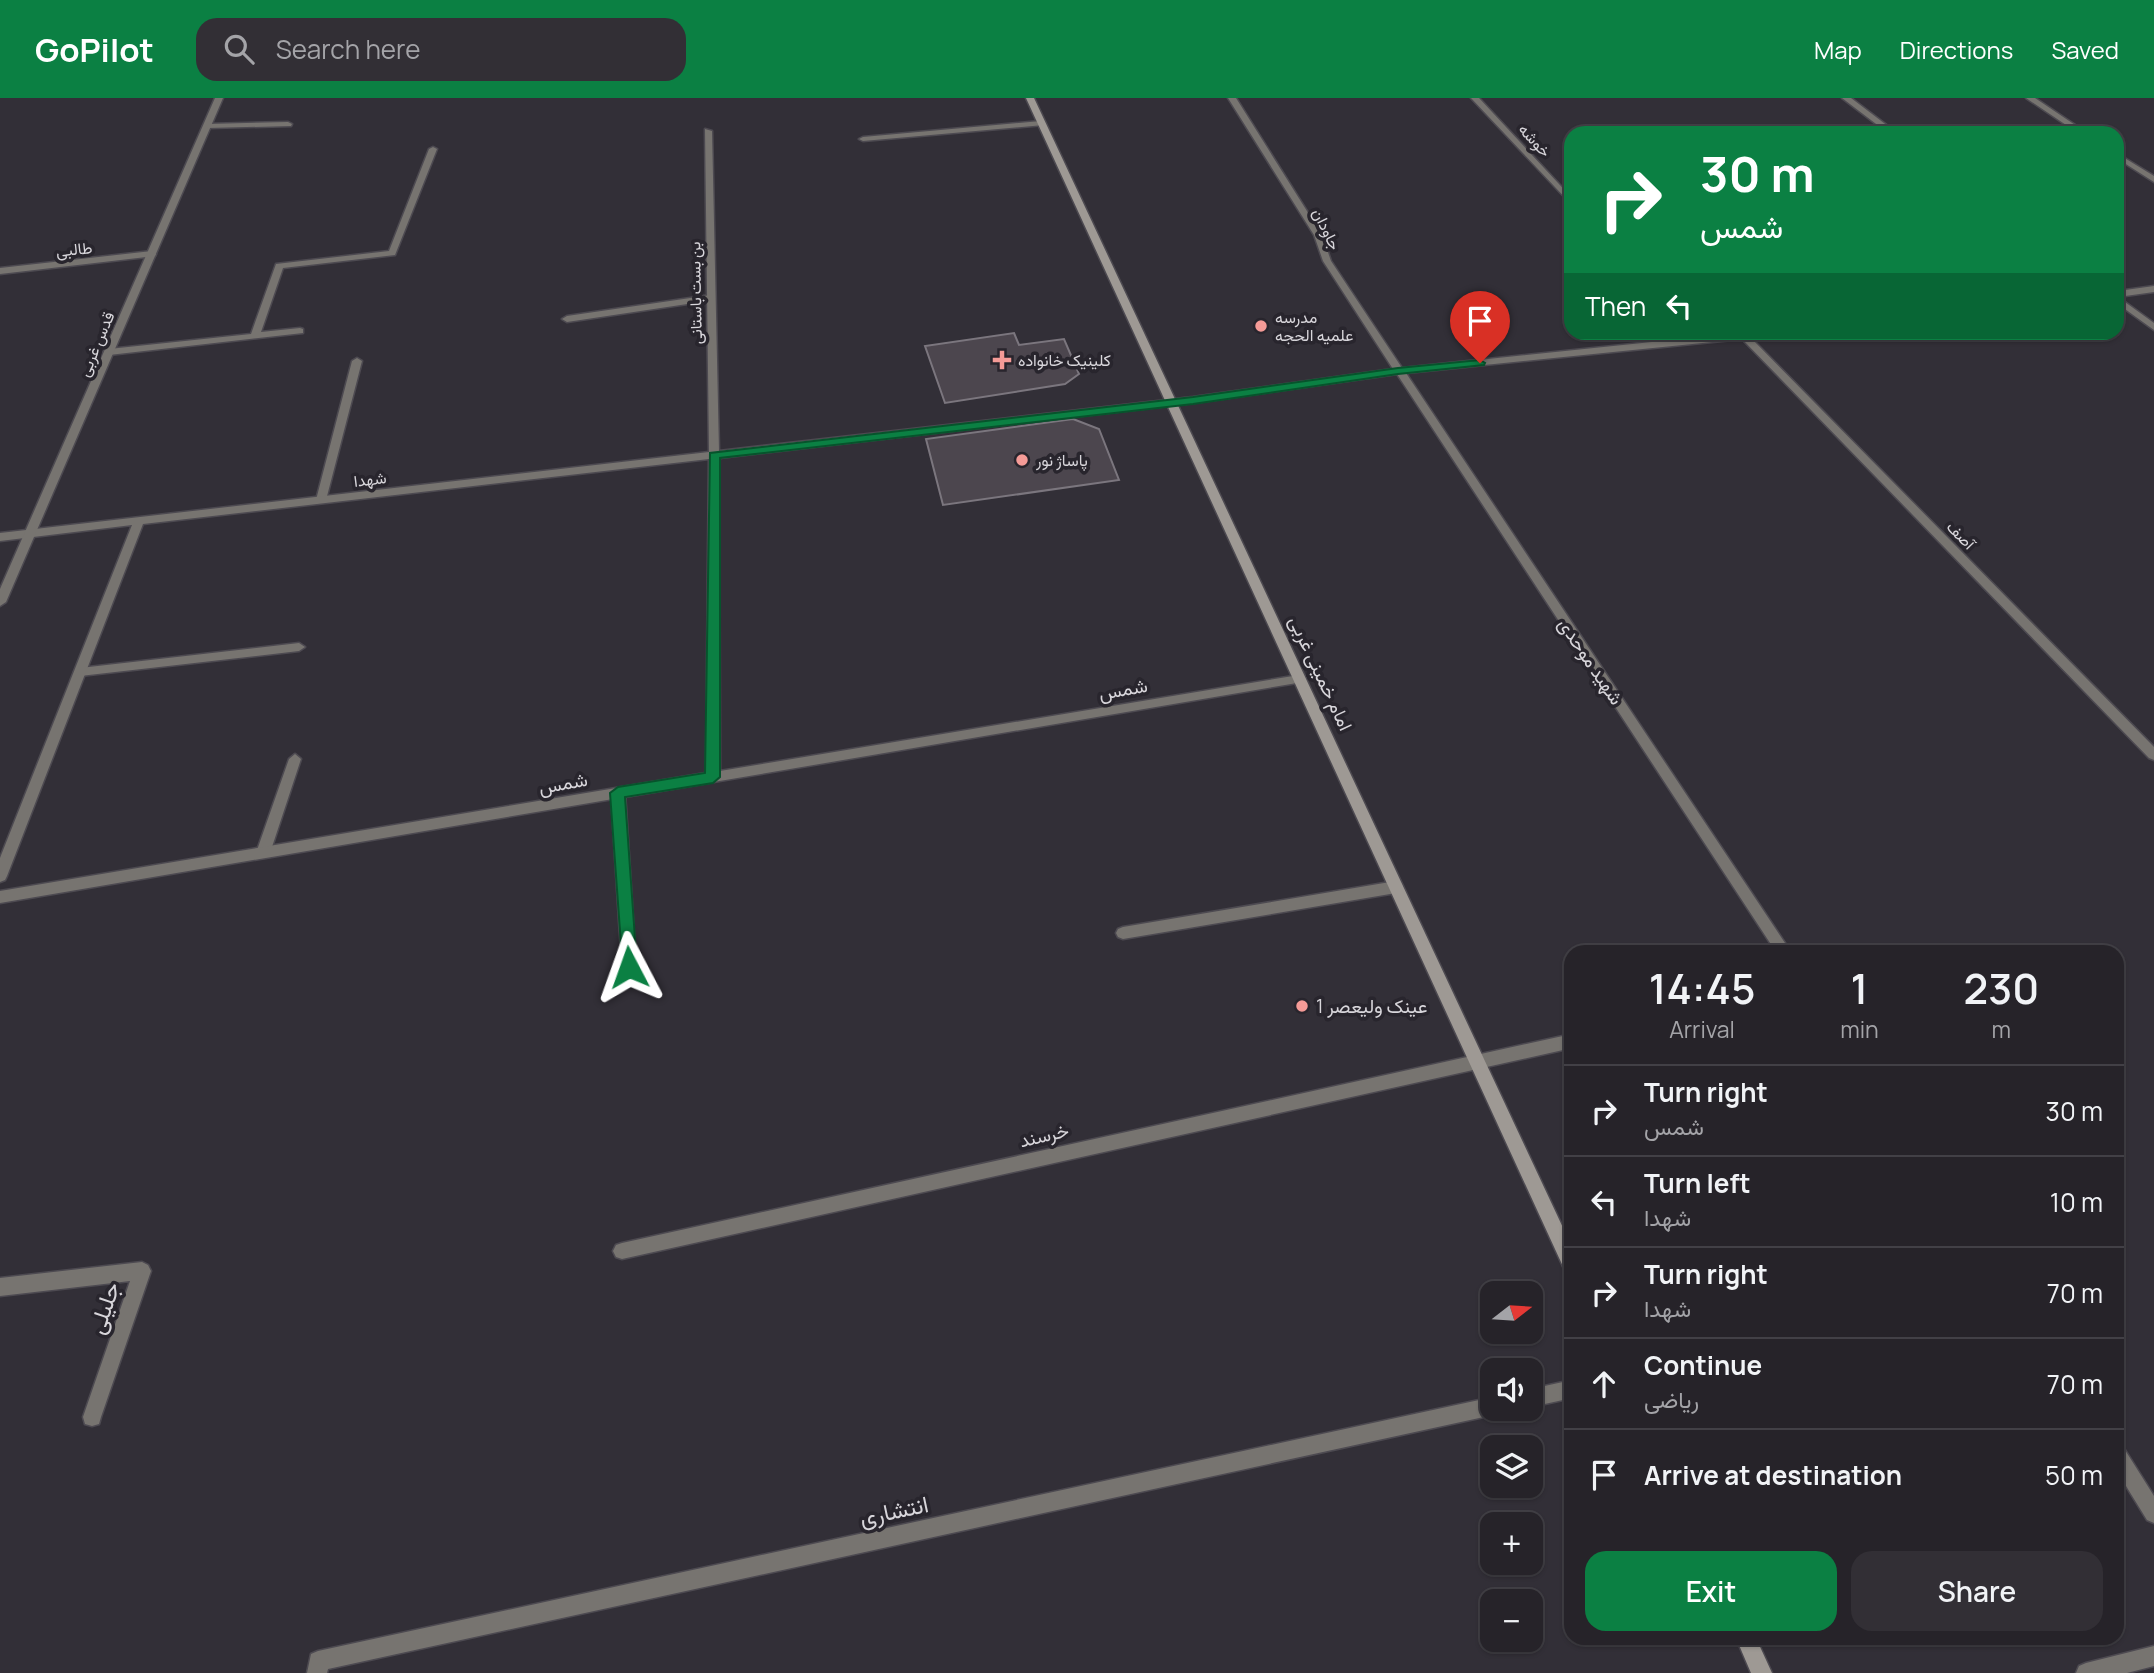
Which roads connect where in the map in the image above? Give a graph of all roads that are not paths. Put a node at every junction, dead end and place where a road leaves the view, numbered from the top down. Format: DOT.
graph roads {
  1 [pos="219,98"];
  2 [pos="1030,98"];
  3 [pos="1232,98"];
  4 [pos="1475,98"];
  5 [pos="1846,98"];
  6 [pos="2030,98"];
  7 [pos="1041,123"];
  8 [pos="288,124"];
  9 [pos="207,126"];
  10 [pos="1884,126"];
  11 [pos="2072,126"];
  12 [pos="708,131"];
  13 [pos="863,139"];
  14 [pos="433,149"];
  15 [pos="2124,160"];
  16 [pos="2154,180"];
  17 [pos="1564,194"];
  18 [pos="152,254"];
  19 [pos="0,271"];
  20 [pos="2154,289"];
  21 [pos="2124,293"];
  22 [pos="711,298"];
  23 [pos="2124,304"];
  24 [pos="567,320"];
  25 [pos="2154,327"];
  26 [pos="300,331"];
  27 [pos="255,336"];
  28 [pos="1717,340"];
  29 [pos="1748,340"];
  30 [pos="1699,342"];
  31 [pos="109,352"];
  32 [pos="357,361"];
  33 [pos="1398,371"];
  34 [pos="1171,403"];
  35 [pos="714,455"];
  36 [pos="321,500"];
  37 [pos="139,521"];
  38 [pos="30,533"];
  39 [pos="0,537"];
  40 [pos="0,602"];
  41 [pos="299,647"];
  42 [pos="80,672"];
  43 [pos="1299,679"];
  44 [pos="2154,755"];
  45 [pos="295,759"];
  46 [pos="713,777"];
  47 [pos="618,793"];
  48 [pos="263,853"];
  49 [pos="0,876"];
  50 [pos="1396,887"];
  51 [pos="0,897"];
  52 [pos="1124,933"];
  53 [pos="1779,945"];
  54 [pos="629,967"];
  55 [pos="1564,1043"];
  56 [pos="1475,1060"];
  57 [pos="1564,1250"];
  58 [pos="622,1251"];
  59 [pos="0,1287"];
  60 [pos="1564,1391"];
  61 [pos="1543,1395"];
  62 [pos="1480,1409"];
  63 [pos="92,1417"];
  64 [pos="2124,1466"];
  65 [pos="2154,1513"];
  66 [pos="1749,1645"];
  67 [pos="2154,1656"];
  68 [pos="317,1673"];
  69 [pos="1762,1673"];
  70 [pos="2087,1673"];
  1 -- 9 [label="street, قدس غربی"];
  2 -- 7 [label="main road, امام خمینی غربی"];
  3 -- 33 [label="street, جاودان"];
  4 -- 17 [label="street, خوشه"];
  5 -- 10 [label="street"];
  6 -- 11 [label="street"];
  7 -- 13 [label="street"];
  7 -- 34 [label="main road, امام خمینی غربی"];
  8 -- 9 [label="street"];
  9 -- 18 [label="street, قدس غربی"];
  12 -- 22 [label="street, بن بست باستانی"];
  14 -- 27 [label="street"];
  15 -- 16 [label="street"];
  18 -- 19 [label="street, طالبی"];
  18 -- 31 [label="street, قدس غربی"];
  20 -- 21 [label="street"];
  22 -- 24 [label="street"];
  22 -- 35 [label="street, بن بست باستانی"];
  23 -- 25 [label="street"];
  26 -- 27 [label="street"];
  27 -- 31 [label="street"];
  28 -- 30 [label="street, شهدا"];
  29 -- 44 [label="street, آصف"];
  30 -- 33 [label="street, شهدا"];
  31 -- 38 [label="street, قدس غربی"];
  32 -- 36 [label="street"];
  33 -- 34 [label="street, شهدا"];
  33 -- 53 [label="street, شهید موحدی"];
  34 -- 35 [label="street, شهدا"];
  34 -- 43 [label="main road, امام خمینی غربی"];
  35 -- 36 [label="street, شهدا"];
  35 -- 46 [label="street"];
  36 -- 37 [label="street, شهدا"];
  37 -- 38 [label="street, شهدا"];
  37 -- 42 [label="street"];
  38 -- 39 [label="street, شهدا"];
  38 -- 40 [label="street, قدس غربی"];
  41 -- 42 [label="street"];
  42 -- 49 [label="street"];
  43 -- 46 [label="street, شمس"];
  43 -- 50 [label="main road, امام خمینی غربی"];
  45 -- 48 [label="street"];
  46 -- 47 [label="street, شمس"];
  47 -- 48 [label="street, شمس"];
  47 -- 54 [label="street"];
  48 -- 51 [label="street, شمس"];
  50 -- 52 [label="street"];
  50 -- 56 [label="main road, امام خمینی غربی"];
  55 -- 56 [label="street, خرسند"];
  56 -- 57 [label="main road, امام خمینی غربی"];
  56 -- 58 [label="street, خرسند"];
  59 -- 63 [label="street, جلیلی"];
  60 -- 61 [label="street"];
  62 -- 68 [label="street, انتشاری"];
  64 -- 65 [label="street"];
  66 -- 69 [label="main road"];
  67 -- 70 [label="street"];
}
